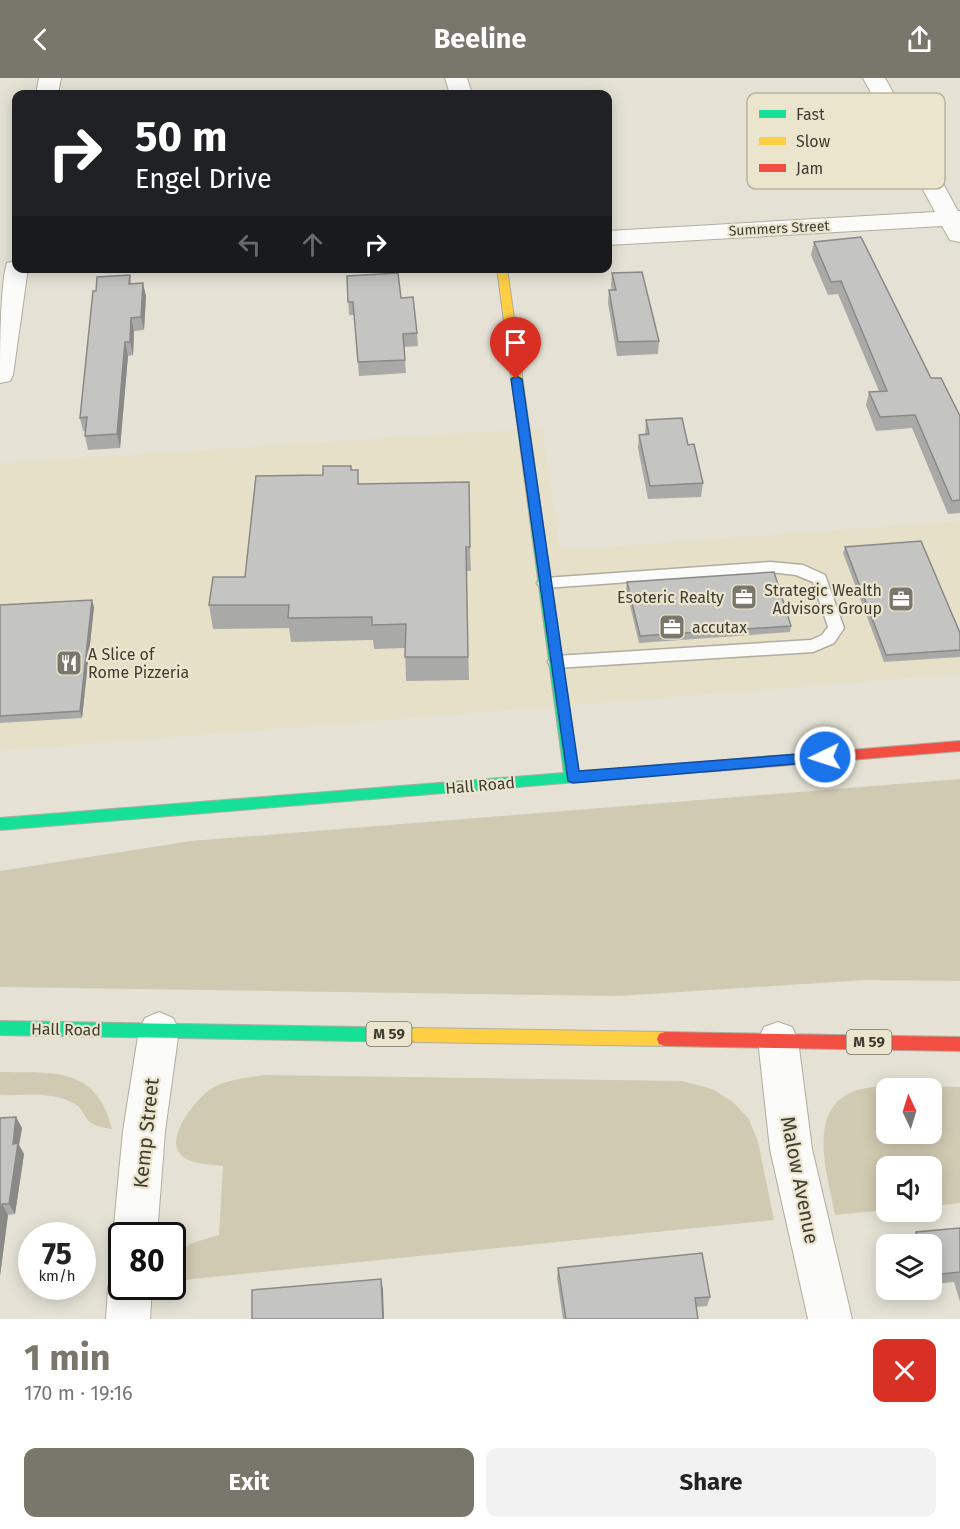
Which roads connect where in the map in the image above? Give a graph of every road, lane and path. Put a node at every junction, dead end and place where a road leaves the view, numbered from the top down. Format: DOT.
graph roads {
  1 [pos="874,78"];
  2 [pos="882,93"];
  3 [pos="937,189"];
  4 [pos="957,225"];
  5 [pos="612,238"];
  6 [pos="17,273"];
  7 [pos="503,273"];
  8 [pos="0,375"];
  9 [pos="545,583"];
  10 [pos="556,662"];
  11 [pos="960,746"];
  12 [pos="573,777"];
  13 [pos="0,824"];
  14 [pos="0,1028"];
  15 [pos="159,1030"];
  16 [pos="778,1040"];
  17 [pos="960,1044"];
  18 [pos="136,1222"];
  19 [pos="129,1300"];
  20 [pos="128,1319"];
  21 [pos="830,1319"];
  1 -- 2 [label="street"];
  3 -- 4 [label="street"];
  4 -- 5 [label="street, Summers Street"];
  6 -- 8 [label="street"];
  7 -- 9 [label="main road"];
  9 -- 10 [label="main road"];
  9 -- 10 [label="lane"];
  10 -- 12 [label="main road"];
  11 -- 12 [label="main road, Hall Road"];
  12 -- 13 [label="main road, Hall Road"];
  14 -- 15 [label="main road, Hall Road / M 59"];
  15 -- 16 [label="main road, Hall Road / M 59"];
  15 -- 18 [label="street, Kemp Street"];
  16 -- 17 [label="main road, Hall Road / M 59"];
  16 -- 21 [label="street, Malow Avenue"];
  19 -- 20 [label="street"];
}
